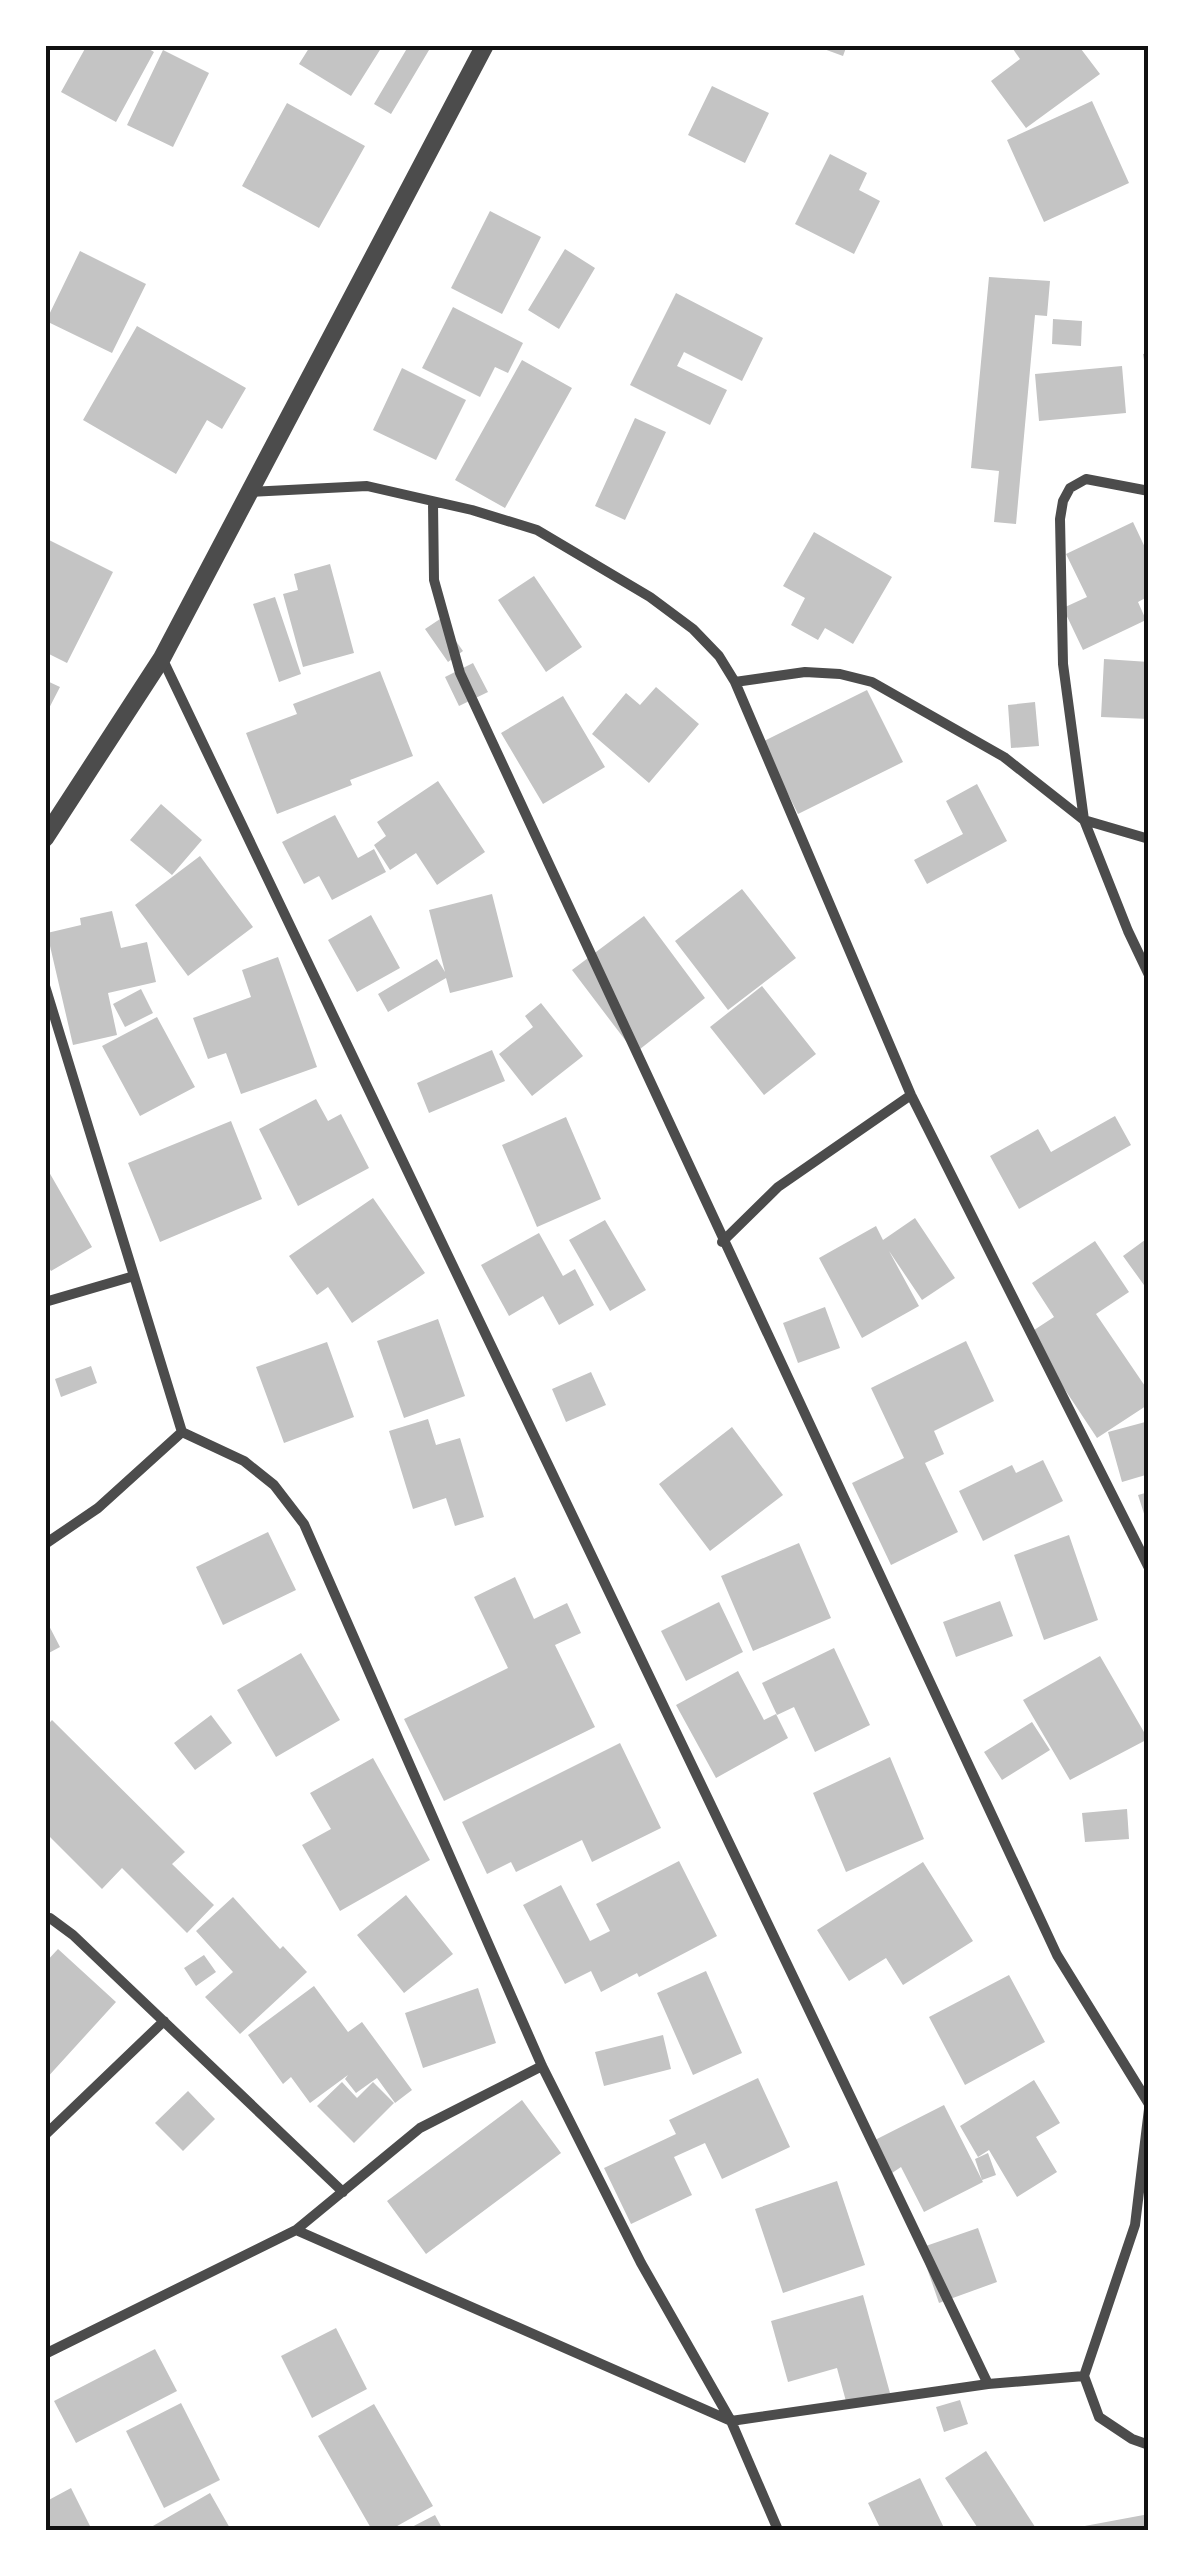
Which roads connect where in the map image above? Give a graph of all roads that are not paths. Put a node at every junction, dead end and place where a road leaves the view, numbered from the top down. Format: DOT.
graph roads {
  1 [pos="485,45"];
  2 [pos="1149,491"];
  3 [pos="251,492"];
  4 [pos="433,503"];
  5 [pos="162,658"];
  6 [pos="735,682"];
  7 [pos="1084,820"];
  8 [pos="45,838"];
  9 [pos="1149,840"];
  10 [pos="1149,975"];
  11 [pos="45,986"];
  12 [pos="911,1095"];
  13 [pos="722,1242"];
  14 [pos="134,1276"];
  15 [pos="45,1302"];
  16 [pos="182,1432"];
  17 [pos="45,1544"];
  18 [pos="1149,1568"];
  19 [pos="45,1919"];
  20 [pos="164,2021"];
  21 [pos="542,2066"];
  22 [pos="1149,2106"];
  23 [pos="45,2135"];
  24 [pos="342,2192"];
  25 [pos="1149,2222"];
  26 [pos="1136,2225"];
  27 [pos="296,2230"];
  28 [pos="45,2354"];
  29 [pos="1084,2376"];
  30 [pos="988,2384"];
  31 [pos="731,2422"];
  32 [pos="1149,2445"];
  33 [pos="778,2530"];
  1 -- 3 [label="street"];
  2 -- 7 [label="street"];
  3 -- 4 [label="street"];
  3 -- 5 [label="street"];
  4 -- 6 [label="street"];
  4 -- 13 [label="street"];
  5 -- 8 [label="street"];
  5 -- 30 [label="street"];
  6 -- 7 [label="street"];
  6 -- 12 [label="street"];
  7 -- 9 [label="street"];
  7 -- 10 [label="street"];
  11 -- 14 [label="street"];
  12 -- 13 [label="street"];
  12 -- 18 [label="street"];
  13 -- 22 [label="street"];
  14 -- 15 [label="street"];
  14 -- 16 [label="street"];
  16 -- 17 [label="street"];
  16 -- 21 [label="street"];
  19 -- 20 [label="street"];
  20 -- 23 [label="street"];
  20 -- 24 [label="street"];
  21 -- 24 [label="street"];
  21 -- 31 [label="street"];
  22 -- 26 [label="street"];
  24 -- 27 [label="street"];
  25 -- 26 [label="street"];
  26 -- 29 [label="street"];
  27 -- 28 [label="street"];
  27 -- 31 [label="street"];
  29 -- 30 [label="street"];
  29 -- 32 [label="street"];
  30 -- 31 [label="street"];
  31 -- 33 [label="street"];
}
